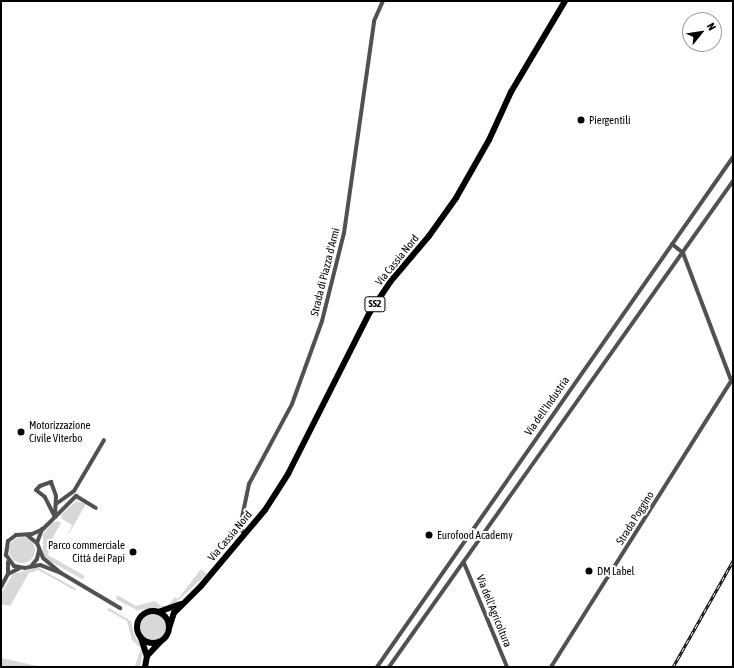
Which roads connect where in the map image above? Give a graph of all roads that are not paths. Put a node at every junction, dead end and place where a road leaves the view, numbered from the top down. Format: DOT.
graph roads {
  1 [pos="383,1"];
  2 [pos="565,1"];
  3 [pos="733,157"];
  4 [pos="733,181"];
  5 [pos="672,244"];
  6 [pos="683,253"];
  7 [pos="732,379"];
  8 [pos="104,440"];
  9 [pos="56,504"];
  10 [pos="96,508"];
  11 [pos="55,517"];
  12 [pos="43,529"];
  13 [pos="244,534"];
  14 [pos="25,535"];
  15 [pos="37,544"];
  16 [pos="39,548"];
  17 [pos="7,560"];
  18 [pos="464,563"];
  19 [pos="30,566"];
  20 [pos="20,568"];
  21 [pos="62,573"];
  22 [pos="8,574"];
  23 [pos="1,588"];
  24 [pos="182,604"];
  25 [pos="120,608"];
  26 [pos="158,612"];
  27 [pos="169,628"];
  28 [pos="141,638"];
  29 [pos="160,642"];
  30 [pos="147,656"];
  31 [pos="145,667"];
  32 [pos="377,667"];
  33 [pos="389,667"];
  34 [pos="507,667"];
  35 [pos="551,667"];
  1 -- 13 [label="street, Strada di Piazza d'Armi"];
  2 -- 13 [label="main road, Via Cassia Nord / SS2"];
  3 -- 5 [label="street, Via dell'Industria"];
  4 -- 6 [label="street, Via dell'Industria"];
  5 -- 6 [label="street"];
  5 -- 32 [label="street, Via dell'Industria"];
  6 -- 7 [label="street"];
  6 -- 18 [label="street, Via dell'Industria"];
  7 -- 35 [label="street, Strada Poggino"];
  8 -- 9 [label="street"];
  9 -- 11 [label="street"];
  9 -- 11 [label="street"];
  10 -- 11 [label="street"];
  11 -- 12 [label="street"];
  12 -- 14 [label="street"];
  12 -- 15 [label="street"];
  13 -- 24 [label="main road, Via Cassia Nord / SS2"];
  14 -- 15 [label="street"];
  14 -- 17 [label="street"];
  15 -- 16 [label="street"];
  16 -- 19 [label="street"];
  16 -- 21 [label="street"];
  17 -- 20 [label="street"];
  17 -- 22 [label="street"];
  18 -- 33 [label="street, Via dell'Industria"];
  18 -- 34 [label="street, Via dell'Agricoltura"];
  19 -- 20 [label="street"];
  19 -- 21 [label="street"];
  20 -- 22 [label="street"];
  21 -- 25 [label="street"];
  22 -- 23 [label="street"];
  24 -- 26 [label="main road, Via Cassia Nord / SS2"];
  24 -- 27 [label="main road, Via Cassia Nord / SS2"];
  26 -- 27 [label="main road"];
  26 -- 28 [label="main road, SS2"];
  27 -- 29 [label="main road, SS2"];
  28 -- 29 [label="main road"];
  28 -- 30 [label="main road, SS2"];
  29 -- 30 [label="main road, SS2"];
  30 -- 31 [label="main road, SS2"];
}
